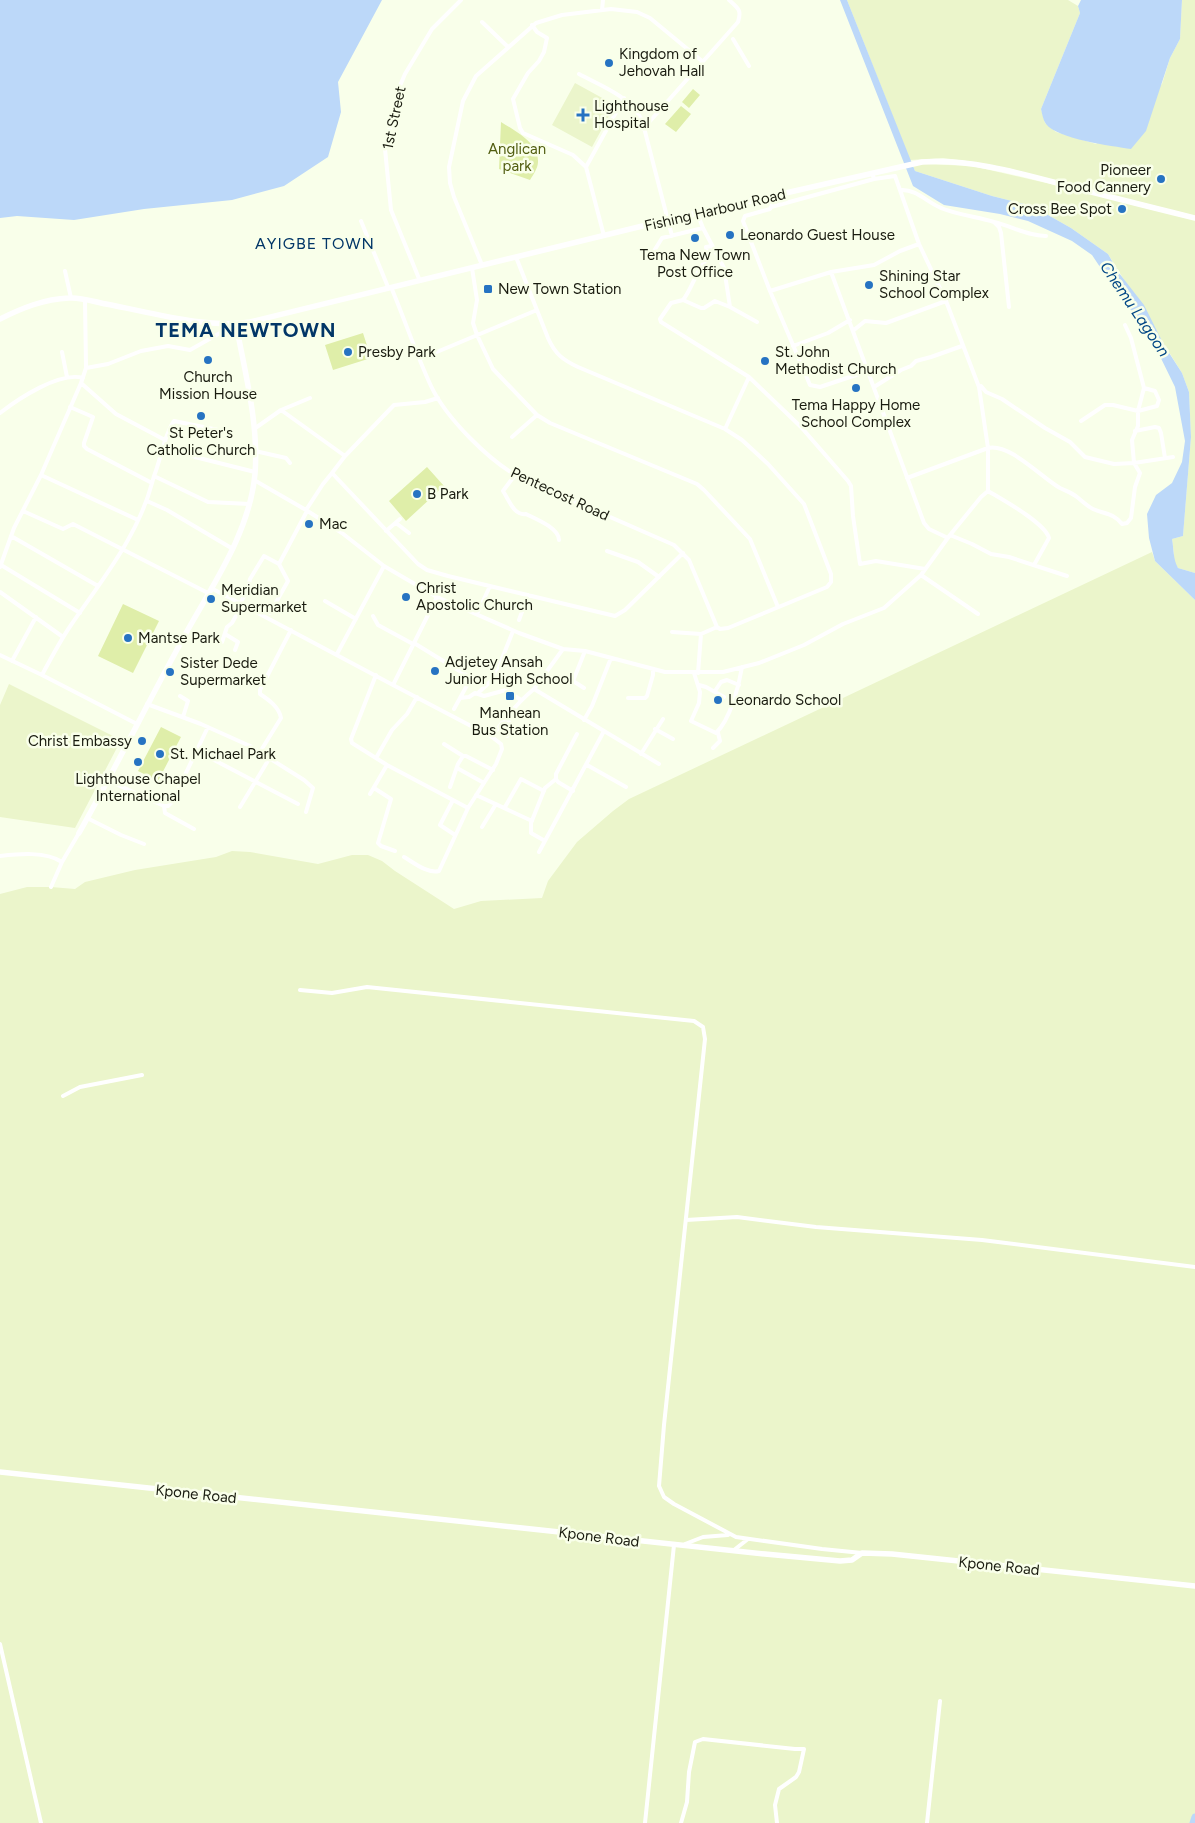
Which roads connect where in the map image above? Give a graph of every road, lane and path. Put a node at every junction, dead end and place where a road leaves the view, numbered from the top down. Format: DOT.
graph roads {
  1 [pos="461,0"];
  2 [pos="603,0"];
  3 [pos="729,0"];
  4 [pos="602,10"];
  5 [pos="482,22"];
  6 [pos="532,25"];
  7 [pos="733,39"];
  8 [pos="508,47"];
  9 [pos="702,61"];
  10 [pos="749,66"];
  11 [pos="579,74"];
  12 [pos="624,98"];
  13 [pos="643,129"];
  14 [pos="586,167"];
  15 [pos="896,167"];
  16 [pos="873,176"];
  17 [pos="894,176"];
  18 [pos="901,190"];
  19 [pos="770,197"];
  20 [pos="771,207"];
  21 [pos="697,213"];
  22 [pos="1195,218"];
  23 [pos="667,220"];
  24 [pos="361,221"];
  25 [pos="992,221"];
  26 [pos="703,228"];
  27 [pos="604,236"];
  28 [pos="672,236"];
  29 [pos="1046,236"];
  30 [pos="919,244"];
  31 [pos="712,246"];
  32 [pos="654,251"];
  33 [pos="516,257"];
  34 [pos="482,265"];
  35 [pos="472,268"];
  36 [pos="65,271"];
  37 [pos="831,272"];
  38 [pos="420,281"];
  39 [pos="390,287"];
  40 [pos="770,291"];
  41 [pos="70,298"];
  42 [pos="85,300"];
  43 [pos="683,300"];
  44 [pos="946,301"];
  45 [pos="730,307"];
  46 [pos="1009,307"];
  47 [pos="537,310"];
  48 [pos="0,319"];
  49 [pos="850,320"];
  50 [pos="757,322"];
  51 [pos="236,324"];
  52 [pos="1125,325"];
  53 [pos="854,330"];
  54 [pos="477,335"];
  55 [pos="793,346"];
  56 [pos="962,346"];
  57 [pos="62,352"];
  58 [pos="420,358"];
  59 [pos="86,368"];
  60 [pos="868,371"];
  61 [pos="67,377"];
  62 [pos="749,377"];
  63 [pos="83,378"];
  64 [pos="81,383"];
  65 [pos="874,387"];
  66 [pos="979,387"];
  67 [pos="1144,388"];
  68 [pos="310,398"];
  69 [pos="438,398"];
  70 [pos="70,407"];
  71 [pos="280,410"];
  72 [pos="1138,412"];
  73 [pos="0,413"];
  74 [pos="537,415"];
  75 [pos="1081,421"];
  76 [pos="254,429"];
  77 [pos="725,429"];
  78 [pos="1135,431"];
  79 [pos="228,432"];
  80 [pos="512,438"];
  81 [pos="165,442"];
  82 [pos="988,448"];
  83 [pos="255,451"];
  84 [pos="345,456"];
  85 [pos="1173,457"];
  86 [pos="1165,458"];
  87 [pos="1134,463"];
  88 [pos="290,464"];
  89 [pos="255,472"];
  90 [pos="332,473"];
  91 [pos="41,475"];
  92 [pos="515,475"];
  93 [pos="154,476"];
  94 [pos="907,478"];
  95 [pos="254,480"];
  96 [pos="152,483"];
  97 [pos="988,491"];
  98 [pos="147,501"];
  99 [pos="250,504"];
  100 [pos="306,510"];
  101 [pos="23,511"];
  102 [pos="400,519"];
  103 [pos="138,520"];
  104 [pos="396,523"];
  105 [pos="386,531"];
  106 [pos="409,533"];
  107 [pos="11,536"];
  108 [pos="949,536"];
  109 [pos="559,540"];
  110 [pos="233,549"];
  111 [pos="122,550"];
  112 [pos="607,550"];
  113 [pos="683,553"];
  114 [pos="2,558"];
  115 [pos="278,564"];
  116 [pos="1034,565"];
  117 [pos="0,566"];
  118 [pos="384,566"];
  119 [pos="925,569"];
  120 [pos="921,575"];
  121 [pos="1067,576"];
  122 [pos="659,577"];
  123 [pos="98,586"];
  124 [pos="490,586"];
  125 [pos="209,590"];
  126 [pos="0,592"];
  127 [pos="528,595"];
  128 [pos="437,598"];
  129 [pos="325,601"];
  130 [pos="241,605"];
  131 [pos="778,607"];
  132 [pos="80,613"];
  133 [pos="270,613"];
  134 [pos="477,614"];
  135 [pos="978,614"];
  136 [pos="373,616"];
  137 [pos="36,617"];
  138 [pos="356,619"];
  139 [pos="519,620"];
  140 [pos="717,627"];
  141 [pos="291,630"];
  142 [pos="513,630"];
  143 [pos="672,632"];
  144 [pos="225,634"];
  145 [pos="701,634"];
  146 [pos="63,637"];
  147 [pos="222,642"];
  148 [pos="414,644"];
  149 [pos="563,648"];
  150 [pos="234,650"];
  151 [pos="585,651"];
  152 [pos="338,654"];
  153 [pos="0,655"];
  154 [pos="611,658"];
  155 [pos="12,661"];
  156 [pos="742,667"];
  157 [pos="653,669"];
  158 [pos="696,673"];
  159 [pos="42,675"];
  160 [pos="376,675"];
  161 [pos="393,685"];
  162 [pos="699,685"];
  163 [pos="739,685"];
  164 [pos="584,688"];
  165 [pos="534,690"];
  166 [pos="714,691"];
  167 [pos="478,693"];
  168 [pos="180,696"];
  169 [pos="417,697"];
  170 [pos="724,697"];
  171 [pos="460,698"];
  172 [pos="628,698"];
  173 [pos="522,700"];
  174 [pos="147,704"];
  175 [pos="454,709"];
  176 [pos="506,717"];
  177 [pos="183,718"];
  178 [pos="663,719"];
  179 [pos="584,720"];
  180 [pos="137,724"];
  181 [pos="208,727"];
  182 [pos="655,729"];
  183 [pos="604,731"];
  184 [pos="718,732"];
  185 [pos="577,734"];
  186 [pos="507,736"];
  187 [pos="492,737"];
  188 [pos="673,739"];
  189 [pos="444,744"];
  190 [pos="713,748"];
  191 [pos="197,751"];
  192 [pos="260,752"];
  193 [pos="641,754"];
  194 [pos="463,756"];
  195 [pos="376,758"];
  196 [pos="269,759"];
  197 [pos="659,764"];
  198 [pos="387,765"];
  199 [pos="587,765"];
  200 [pos="456,768"];
  201 [pos="493,770"];
  202 [pos="556,779"];
  203 [pos="107,780"];
  204 [pos="255,782"];
  205 [pos="484,783"];
  206 [pos="626,786"];
  207 [pos="450,787"];
  208 [pos="374,788"];
  209 [pos="544,791"];
  210 [pos="573,791"];
  211 [pos="370,794"];
  212 [pos="476,795"];
  213 [pos="453,800"];
  214 [pos="298,804"];
  215 [pos="496,804"];
  216 [pos="164,806"];
  217 [pos="240,807"];
  218 [pos="504,807"];
  219 [pos="468,808"];
  220 [pos="306,812"];
  221 [pos="87,818"];
  222 [pos="532,821"];
  223 [pos="482,827"];
  224 [pos="194,829"];
  225 [pos="79,833"];
  226 [pos="455,835"];
  227 [pos="545,841"];
  228 [pos="144,844"];
  229 [pos="395,852"];
  230 [pos="539,852"];
  231 [pos="0,856"];
  232 [pos="404,857"];
  233 [pos="62,862"];
  234 [pos="51,886"];
  235 [pos="300,990"];
  236 [pos="142,1075"];
  237 [pos="63,1096"];
  238 [pos="686,1220"];
  239 [pos="1195,1266"];
  240 [pos="0,1472"];
  241 [pos="731,1535"];
  242 [pos="748,1539"];
  243 [pos="674,1546"];
  244 [pos="682,1546"];
  245 [pos="731,1551"];
  246 [pos="862,1552"];
  247 [pos="1195,1586"];
  248 [pos="0,1644"];
  249 [pos="940,1702"];
  250 [pos="41,1823"];
  251 [pos="645,1823"];
  252 [pos="681,1823"];
  253 [pos="777,1823"];
  254 [pos="927,1823"];
  1 -- 38 [label="street, 1st Street"];
  2 -- 4 [label="street"];
  3 -- 9 [label="street"];
  4 -- 6 [label="street"];
  4 -- 9 [label="street"];
  5 -- 8 [label="street"];
  6 -- 8 [label="street"];
  6 -- 14 [label="street"];
  7 -- 10 [label="street"];
  8 -- 34 [label="street"];
  9 -- 13 [label="street"];
  11 -- 12 [label="street"];
  12 -- 13 [label="street"];
  12 -- 14 [label="street"];
  13 -- 23 [label="street"];
  14 -- 27 [label="street"];
  15 -- 16 [label="street, Fishing Harbour Road"];
  15 -- 17 [label="street"];
  15 -- 22 [label="street, Fishing Harbour Road"];
  16 -- 17 [label="street"];
  16 -- 19 [label="street, Fishing Harbour Road"];
  16 -- 20 [label="street"];
  17 -- 18 [label="street"];
  18 -- 25 [label="street"];
  18 -- 30 [label="street"];
  19 -- 20 [label="street"];
  19 -- 21 [label="street, Fishing Harbour Road"];
  20 -- 40 [label="street"];
  21 -- 23 [label="street, Fishing Harbour Road"];
  21 -- 26 [label="street"];
  23 -- 27 [label="street, Fishing Harbour Road"];
  23 -- 28 [label="street"];
  24 -- 39 [label="street, Pentecost Road"];
  25 -- 29 [label="street"];
  25 -- 46 [label="street"];
  26 -- 28 [label="street"];
  26 -- 31 [label="street"];
  27 -- 33 [label="street, Fishing Harbour Road"];
  28 -- 32 [label="street"];
  30 -- 37 [label="street"];
  30 -- 44 [label="street"];
  31 -- 43 [label="street"];
  31 -- 45 [label="street"];
  33 -- 34 [label="street, Fishing Harbour Road"];
  33 -- 47 [label="street"];
  34 -- 35 [label="street, Fishing Harbour Road"];
  35 -- 38 [label="street, Fishing Harbour Road"];
  35 -- 54 [label="street"];
  36 -- 41 [label="street"];
  37 -- 40 [label="street"];
  37 -- 49 [label="street"];
  38 -- 39 [label="street, Fishing Harbour Road"];
  39 -- 51 [label="street, Fishing Harbour Road"];
  39 -- 58 [label="street, Pentecost Road"];
  40 -- 55 [label="street"];
  41 -- 42 [label="street, Fishing Harbour Road"];
  41 -- 48 [label="street, Fishing Harbour Road"];
  42 -- 51 [label="street, Fishing Harbour Road"];
  42 -- 59 [label="street"];
  43 -- 45 [label="street"];
  43 -- 62 [label="street"];
  44 -- 53 [label="street"];
  44 -- 56 [label="street"];
  45 -- 50 [label="street"];
  47 -- 54 [label="street"];
  47 -- 77 [label="street"];
  49 -- 53 [label="street"];
  49 -- 55 [label="street"];
  51 -- 59 [label="street"];
  51 -- 76 [label="street"];
  52 -- 67 [label="street"];
  53 -- 60 [label="street"];
  54 -- 58 [label="street"];
  54 -- 74 [label="street"];
  55 -- 60 [label="street"];
  56 -- 65 [label="street"];
  56 -- 66 [label="street"];
  57 -- 61 [label="street"];
  58 -- 69 [label="street, Pentecost Road"];
  59 -- 63 [label="street"];
  60 -- 65 [label="street"];
  61 -- 63 [label="street"];
  61 -- 73 [label="street"];
  62 -- 77 [label="street"];
  62 -- 119 [label="street"];
  63 -- 64 [label="street"];
  64 -- 70 [label="street"];
  64 -- 81 [label="street"];
  65 -- 94 [label="street"];
  66 -- 82 [label="street"];
  66 -- 87 [label="street"];
  67 -- 72 [label="street"];
  67 -- 72 [label="street"];
  68 -- 71 [label="street"];
  69 -- 84 [label="street"];
  69 -- 92 [label="street, Pentecost Road"];
  70 -- 91 [label="street"];
  70 -- 96 [label="street"];
  71 -- 76 [label="street"];
  71 -- 84 [label="street"];
  72 -- 75 [label="street"];
  72 -- 78 [label="street"];
  74 -- 80 [label="street"];
  74 -- 131 [label="street"];
  76 -- 83 [label="street"];
  77 -- 131 [label="street"];
  78 -- 86 [label="street"];
  78 -- 87 [label="street"];
  79 -- 81 [label="street"];
  81 -- 89 [label="street"];
  81 -- 93 [label="street"];
  82 -- 87 [label="street"];
  82 -- 94 [label="street"];
  82 -- 97 [label="street"];
  83 -- 88 [label="street"];
  83 -- 89 [label="street"];
  84 -- 90 [label="street"];
  85 -- 86 [label="street"];
  86 -- 87 [label="street"];
  89 -- 95 [label="street"];
  90 -- 100 [label="street"];
  90 -- 105 [label="street"];
  91 -- 101 [label="street"];
  91 -- 103 [label="street"];
  92 -- 109 [label="street"];
  92 -- 113 [label="street, Pentecost Road"];
  93 -- 96 [label="street"];
  93 -- 99 [label="street"];
  94 -- 108 [label="street"];
  95 -- 99 [label="street"];
  95 -- 100 [label="street"];
  96 -- 98 [label="street"];
  97 -- 108 [label="street"];
  97 -- 116 [label="street"];
  98 -- 103 [label="street"];
  98 -- 110 [label="street"];
  99 -- 110 [label="street"];
  100 -- 115 [label="street"];
  100 -- 118 [label="street"];
  101 -- 107 [label="street"];
  101 -- 111 [label="street"];
  102 -- 104 [label="street"];
  103 -- 111 [label="street"];
  104 -- 105 [label="street"];
  104 -- 106 [label="street"];
  105 -- 124 [label="street"];
  107 -- 114 [label="street"];
  107 -- 123 [label="street"];
  108 -- 116 [label="street"];
  108 -- 119 [label="street"];
  110 -- 125 [label="street"];
  111 -- 123 [label="street"];
  111 -- 125 [label="street"];
  112 -- 122 [label="street"];
  113 -- 122 [label="street"];
  113 -- 140 [label="street, Pentecost Road"];
  114 -- 117 [label="street"];
  115 -- 130 [label="street"];
  115 -- 133 [label="street"];
  116 -- 121 [label="street"];
  117 -- 132 [label="street"];
  118 -- 128 [label="street"];
  118 -- 138 [label="street"];
  119 -- 120 [label="street"];
  120 -- 135 [label="street"];
  120 -- 156 [label="street"];
  122 -- 127 [label="street"];
  123 -- 132 [label="street"];
  124 -- 127 [label="street"];
  124 -- 134 [label="street"];
  125 -- 130 [label="street"];
  125 -- 174 [label="street"];
  126 -- 137 [label="street"];
  127 -- 139 [label="street"];
  128 -- 134 [label="street"];
  128 -- 148 [label="street"];
  129 -- 138 [label="street"];
  130 -- 141 [label="street"];
  130 -- 144 [label="street"];
  131 -- 140 [label="street"];
  132 -- 146 [label="street"];
  134 -- 142 [label="street"];
  136 -- 148 [label="street"];
  137 -- 146 [label="street"];
  137 -- 155 [label="street"];
  138 -- 152 [label="street"];
  140 -- 145 [label="street"];
  141 -- 152 [label="street"];
  141 -- 192 [label="street"];
  142 -- 149 [label="street"];
  142 -- 167 [label="street"];
  143 -- 145 [label="street"];
  144 -- 147 [label="street"];
  144 -- 150 [label="street"];
  145 -- 158 [label="street"];
  146 -- 159 [label="street"];
  148 -- 161 [label="street"];
  148 -- 171 [label="street"];
  149 -- 151 [label="street"];
  149 -- 165 [label="street"];
  151 -- 154 [label="street"];
  151 -- 164 [label="street"];
  152 -- 160 [label="street"];
  153 -- 155 [label="street"];
  154 -- 157 [label="street"];
  154 -- 179 [label="street"];
  155 -- 159 [label="street"];
  156 -- 158 [label="street"];
  156 -- 163 [label="street"];
  157 -- 158 [label="street"];
  157 -- 172 [label="street"];
  158 -- 162 [label="street"];
  159 -- 180 [label="street"];
  160 -- 161 [label="street"];
  160 -- 195 [label="street"];
  161 -- 169 [label="street"];
  162 -- 166 [label="street"];
  162 -- 184 [label="street"];
  163 -- 166 [label="street"];
  163 -- 184 [label="street"];
  165 -- 173 [label="street"];
  165 -- 179 [label="street"];
  166 -- 170 [label="street"];
  167 -- 171 [label="street"];
  167 -- 173 [label="street"];
  168 -- 177 [label="street"];
  169 -- 187 [label="street"];
  169 -- 195 [label="street"];
  171 -- 175 [label="street"];
  173 -- 176 [label="street"];
  174 -- 177 [label="street"];
  174 -- 180 [label="street"];
  176 -- 186 [label="street"];
  176 -- 187 [label="street"];
  177 -- 181 [label="street"];
  178 -- 182 [label="street"];
  179 -- 183 [label="street"];
  180 -- 203 [label="street"];
  181 -- 191 [label="street"];
  181 -- 192 [label="street"];
  182 -- 188 [label="street"];
  182 -- 193 [label="street"];
  183 -- 193 [label="street"];
  183 -- 199 [label="street"];
  184 -- 190 [label="street"];
  185 -- 202 [label="street"];
  187 -- 201 [label="street"];
  189 -- 194 [label="street"];
  191 -- 204 [label="street"];
  191 -- 216 [label="street"];
  192 -- 196 [label="street"];
  193 -- 197 [label="street"];
  194 -- 200 [label="street"];
  194 -- 201 [label="street"];
  195 -- 198 [label="street"];
  196 -- 204 [label="street"];
  196 -- 220 [label="street"];
  198 -- 208 [label="street"];
  198 -- 213 [label="street"];
  199 -- 206 [label="street"];
  199 -- 210 [label="street"];
  200 -- 205 [label="street"];
  200 -- 207 [label="street"];
  201 -- 205 [label="street"];
  202 -- 209 [label="street"];
  202 -- 210 [label="street"];
  203 -- 216 [label="street"];
  203 -- 221 [label="street"];
  204 -- 214 [label="street"];
  204 -- 217 [label="street"];
  205 -- 212 [label="street"];
  208 -- 211 [label="street"];
  208 -- 229 [label="street"];
  209 -- 218 [label="street"];
  209 -- 222 [label="street"];
  210 -- 227 [label="street"];
  212 -- 215 [label="street"];
  212 -- 219 [label="street"];
  213 -- 219 [label="street"];
  213 -- 226 [label="street"];
  215 -- 218 [label="street"];
  215 -- 223 [label="street"];
  216 -- 224 [label="street"];
  218 -- 222 [label="street"];
  219 -- 226 [label="street"];
  221 -- 225 [label="street"];
  221 -- 228 [label="street"];
  222 -- 227 [label="street"];
  225 -- 233 [label="street"];
  226 -- 232 [label="street"];
  227 -- 230 [label="street"];
  231 -- 233 [label="street"];
  233 -- 234 [label="street"];
  235 -- 238 [label="street"];
  236 -- 237 [label="street"];
  238 -- 239 [label="street"];
  238 -- 241 [label="street"];
  240 -- 243 [label="street, Kpone Road"];
  241 -- 242 [label="street"];
  241 -- 244 [label="street"];
  242 -- 245 [label="street"];
  242 -- 246 [label="street"];
  243 -- 244 [label="street, Kpone Road"];
  243 -- 251 [label="street"];
  244 -- 245 [label="street, Kpone Road"];
  245 -- 246 [label="street, Kpone Road"];
  246 -- 247 [label="street, Kpone Road"];
  248 -- 250 [label="street"];
  249 -- 254 [label="street"];
  252 -- 253 [label="street"];
}
